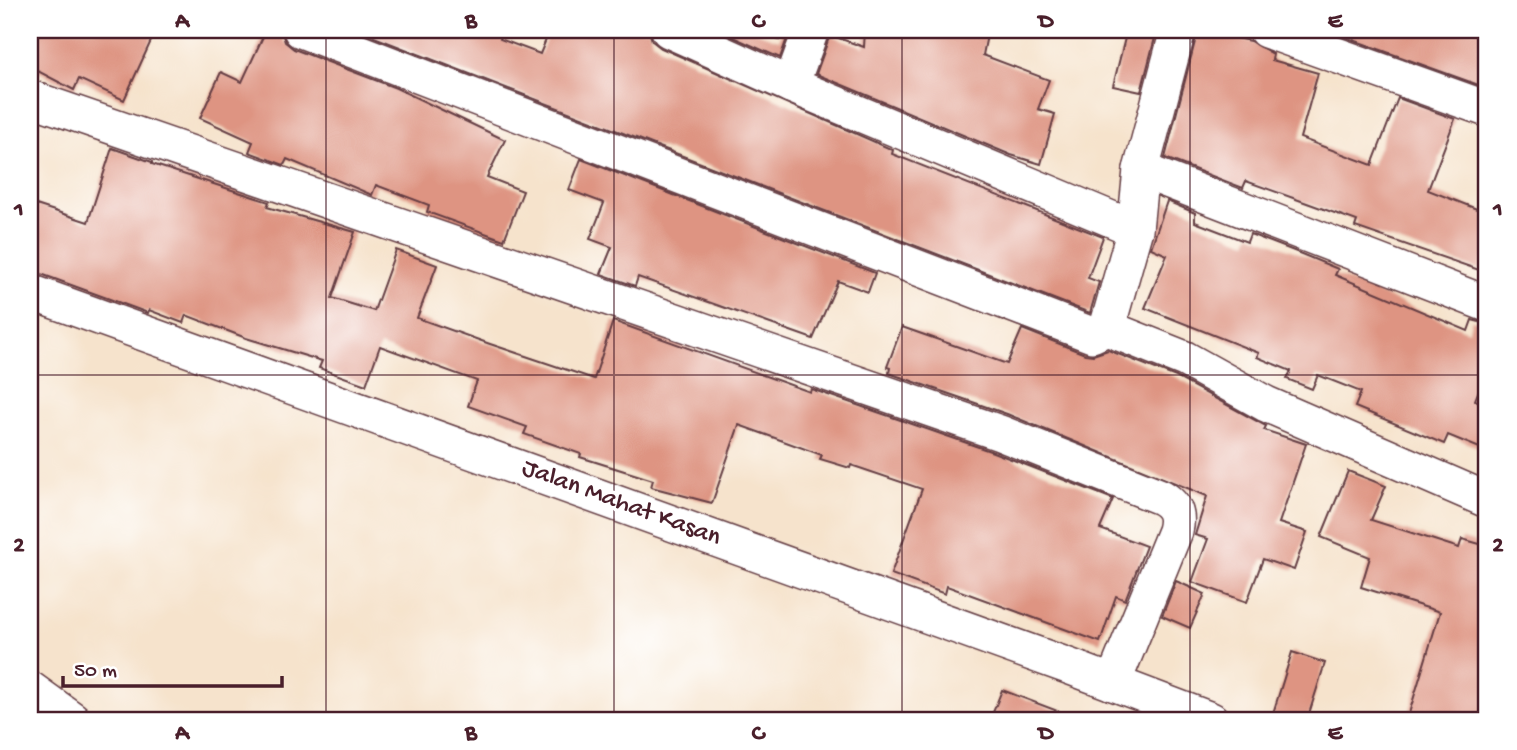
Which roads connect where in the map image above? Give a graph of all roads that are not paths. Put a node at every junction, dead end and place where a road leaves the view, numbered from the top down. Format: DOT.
graph roads {
  1 [pos="301,30"];
  2 [pos="669,30"];
  3 [pos="811,30"];
  4 [pos="1178,30"];
  5 [pos="1266,30"];
  6 [pos="791,85"];
  7 [pos="30,97"];
  8 [pos="1487,109"];
  9 [pos="1141,170"];
  10 [pos="1135,229"];
  11 [pos="30,292"];
  12 [pos="1487,304"];
  13 [pos="1107,328"];
  14 [pos="1487,500"];
  15 [pos="1113,683"];
  16 [pos="30,689"];
  17 [pos="73,720"];
  18 [pos="1212,720"];
  1 -- 13 [label="street"];
  2 -- 6 [label="street"];
  3 -- 6 [label="street"];
  4 -- 9 [label="street"];
  5 -- 8 [label="street"];
  6 -- 10 [label="street"];
  7 -- 15 [label="street"];
  9 -- 10 [label="street"];
  9 -- 12 [label="street"];
  10 -- 13 [label="street"];
  11 -- 15 [label="street, Jalan Mahat Kasan"];
  13 -- 14 [label="street"];
  15 -- 18 [label="street, Jalan Mahat Kasan"];
  16 -- 17 [label="street"];
}
